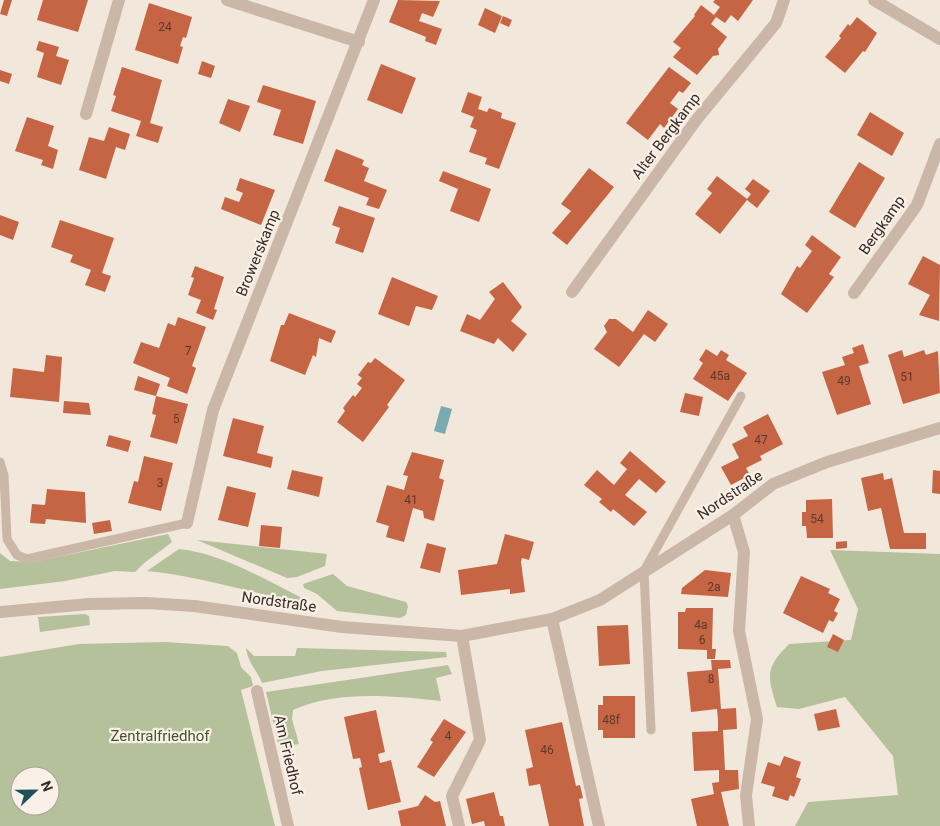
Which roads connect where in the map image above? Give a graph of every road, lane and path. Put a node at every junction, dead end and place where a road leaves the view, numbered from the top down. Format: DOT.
graph roads {
  1 [pos="119,0"];
  2 [pos="227,0"];
  3 [pos="374,0"];
  4 [pos="784,0"];
  5 [pos="874,0"];
  6 [pos="940,39"];
  7 [pos="359,42"];
  8 [pos="86,114"];
  9 [pos="940,144"];
  10 [pos="572,292"];
  11 [pos="854,293"];
  12 [pos="741,396"];
  13 [pos="940,428"];
  14 [pos="0,462"];
  15 [pos="732,515"];
  16 [pos="187,523"];
  17 [pos="644,571"];
  18 [pos="0,612"];
  19 [pos="552,619"];
  20 [pos="462,636"];
  21 [pos="257,691"];
  22 [pos="651,730"];
  23 [pos="288,826"];
  24 [pos="459,826"];
  25 [pos="599,826"];
  26 [pos="750,826"];
  1 -- 8 [label="street"];
  2 -- 7 [label="street"];
  3 -- 7 [label="street, Browerskamp"];
  4 -- 10 [label="street, Alter Bergkamp"];
  5 -- 6 [label="street"];
  7 -- 16 [label="street, Browerskamp"];
  9 -- 11 [label="street, Bergkamp"];
  12 -- 17 [label="lane"];
  13 -- 15 [label="street, Nordstraße"];
  14 -- 16 [label="lane"];
  15 -- 17 [label="street, Nordstraße"];
  15 -- 26 [label="street"];
  17 -- 19 [label="street, Nordstraße"];
  17 -- 22 [label="lane"];
  18 -- 20 [label="street, Nordstraße"];
  19 -- 20 [label="street, Nordstraße"];
  19 -- 25 [label="street"];
  20 -- 24 [label="street"];
  21 -- 23 [label="street, Am Friedhof"];
}
